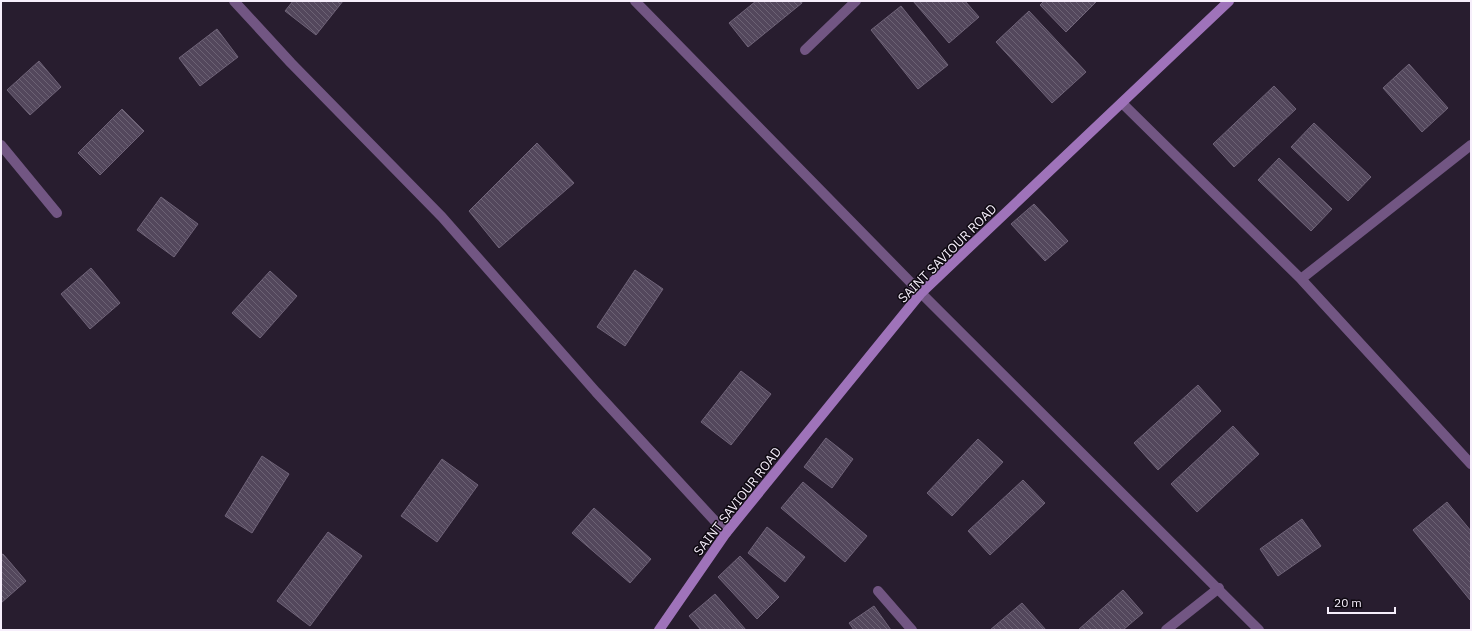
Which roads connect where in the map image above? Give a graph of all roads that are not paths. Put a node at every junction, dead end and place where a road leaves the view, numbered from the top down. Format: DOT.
graph roads {
  1 [pos="234,1"];
  2 [pos="635,1"];
  3 [pos="856,1"];
  4 [pos="1229,1"];
  5 [pos="805,50"];
  6 [pos="1122,103"];
  7 [pos="1,145"];
  8 [pos="1471,145"];
  9 [pos="57,213"];
  10 [pos="1301,279"];
  11 [pos="921,293"];
  12 [pos="1471,464"];
  13 [pos="726,533"];
  14 [pos="1219,588"];
  15 [pos="878,591"];
  16 [pos="659,630"];
  17 [pos="912,630"];
  18 [pos="1166,630"];
  19 [pos="1259,630"];
  1 -- 13 [label="street"];
  2 -- 11 [label="street"];
  3 -- 5 [label="street"];
  4 -- 6 [label="street, SAINT SAVIOUR ROAD"];
  6 -- 10 [label="street"];
  6 -- 11 [label="street, SAINT SAVIOUR ROAD"];
  7 -- 9 [label="street"];
  8 -- 10 [label="street"];
  10 -- 12 [label="street"];
  11 -- 13 [label="street, SAINT SAVIOUR ROAD"];
  11 -- 14 [label="street"];
  13 -- 16 [label="street, SAINT SAVIOUR ROAD"];
  14 -- 18 [label="street"];
  14 -- 19 [label="street"];
  15 -- 17 [label="street"];
}
